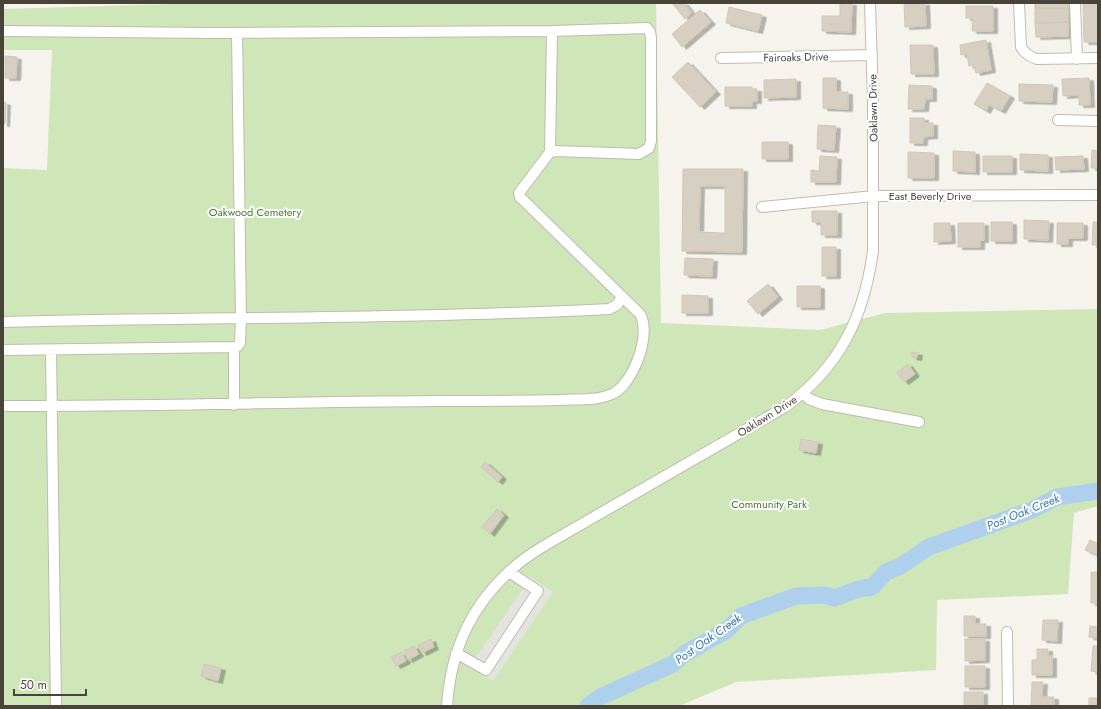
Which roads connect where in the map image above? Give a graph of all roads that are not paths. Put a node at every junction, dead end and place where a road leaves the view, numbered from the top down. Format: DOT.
graph roads {
  1 [pos="870,3"];
  2 [pos="1019,3"];
  3 [pos="1075,3"];
  4 [pos="3,31"];
  5 [pos="552,31"];
  6 [pos="237,33"];
  7 [pos="872,55"];
  8 [pos="721,58"];
  9 [pos="1098,58"];
  10 [pos="1077,59"];
  11 [pos="1058,120"];
  12 [pos="1098,121"];
  13 [pos="550,152"];
  14 [pos="1098,195"];
  15 [pos="874,196"];
  16 [pos="762,207"];
  17 [pos="622,297"];
  18 [pos="241,318"];
  19 [pos="3,322"];
  20 [pos="234,347"];
  21 [pos="3,350"];
  22 [pos="51,350"];
  23 [pos="803,393"];
  24 [pos="234,405"];
  25 [pos="3,406"];
  26 [pos="53,406"];
  27 [pos="919,422"];
  28 [pos="509,572"];
  29 [pos="1007,632"];
  30 [pos="456,653"];
  31 [pos="56,706"];
  32 [pos="447,706"];
  33 [pos="1008,706"];
  1 -- 7 [label="street, Oaklawn Drive"];
  2 -- 10 [label="street"];
  3 -- 10 [label="street"];
  4 -- 6 [label="street"];
  5 -- 6 [label="street"];
  5 -- 13 [label="street"];
  5 -- 13 [label="street"];
  6 -- 18 [label="street"];
  7 -- 8 [label="street, Fairoaks Drive"];
  7 -- 15 [label="street, Oaklawn Drive"];
  9 -- 10 [label="street"];
  11 -- 12 [label="street"];
  13 -- 17 [label="street"];
  14 -- 15 [label="street, East Beverly Drive"];
  15 -- 16 [label="street, East Beverly Drive"];
  15 -- 23 [label="street, Oaklawn Drive"];
  17 -- 18 [label="street"];
  17 -- 24 [label="street"];
  18 -- 19 [label="street"];
  18 -- 20 [label="street"];
  20 -- 22 [label="street"];
  20 -- 24 [label="street"];
  21 -- 22 [label="street"];
  22 -- 26 [label="street"];
  23 -- 27 [label="street"];
  23 -- 28 [label="street, Oaklawn Drive"];
  24 -- 26 [label="street"];
  25 -- 26 [label="street"];
  26 -- 31 [label="street"];
  28 -- 30 [label="street, Oaklawn Drive"];
  28 -- 30 [label="street"];
  29 -- 33 [label="street"];
  30 -- 32 [label="street, Oaklawn Drive"];
}
